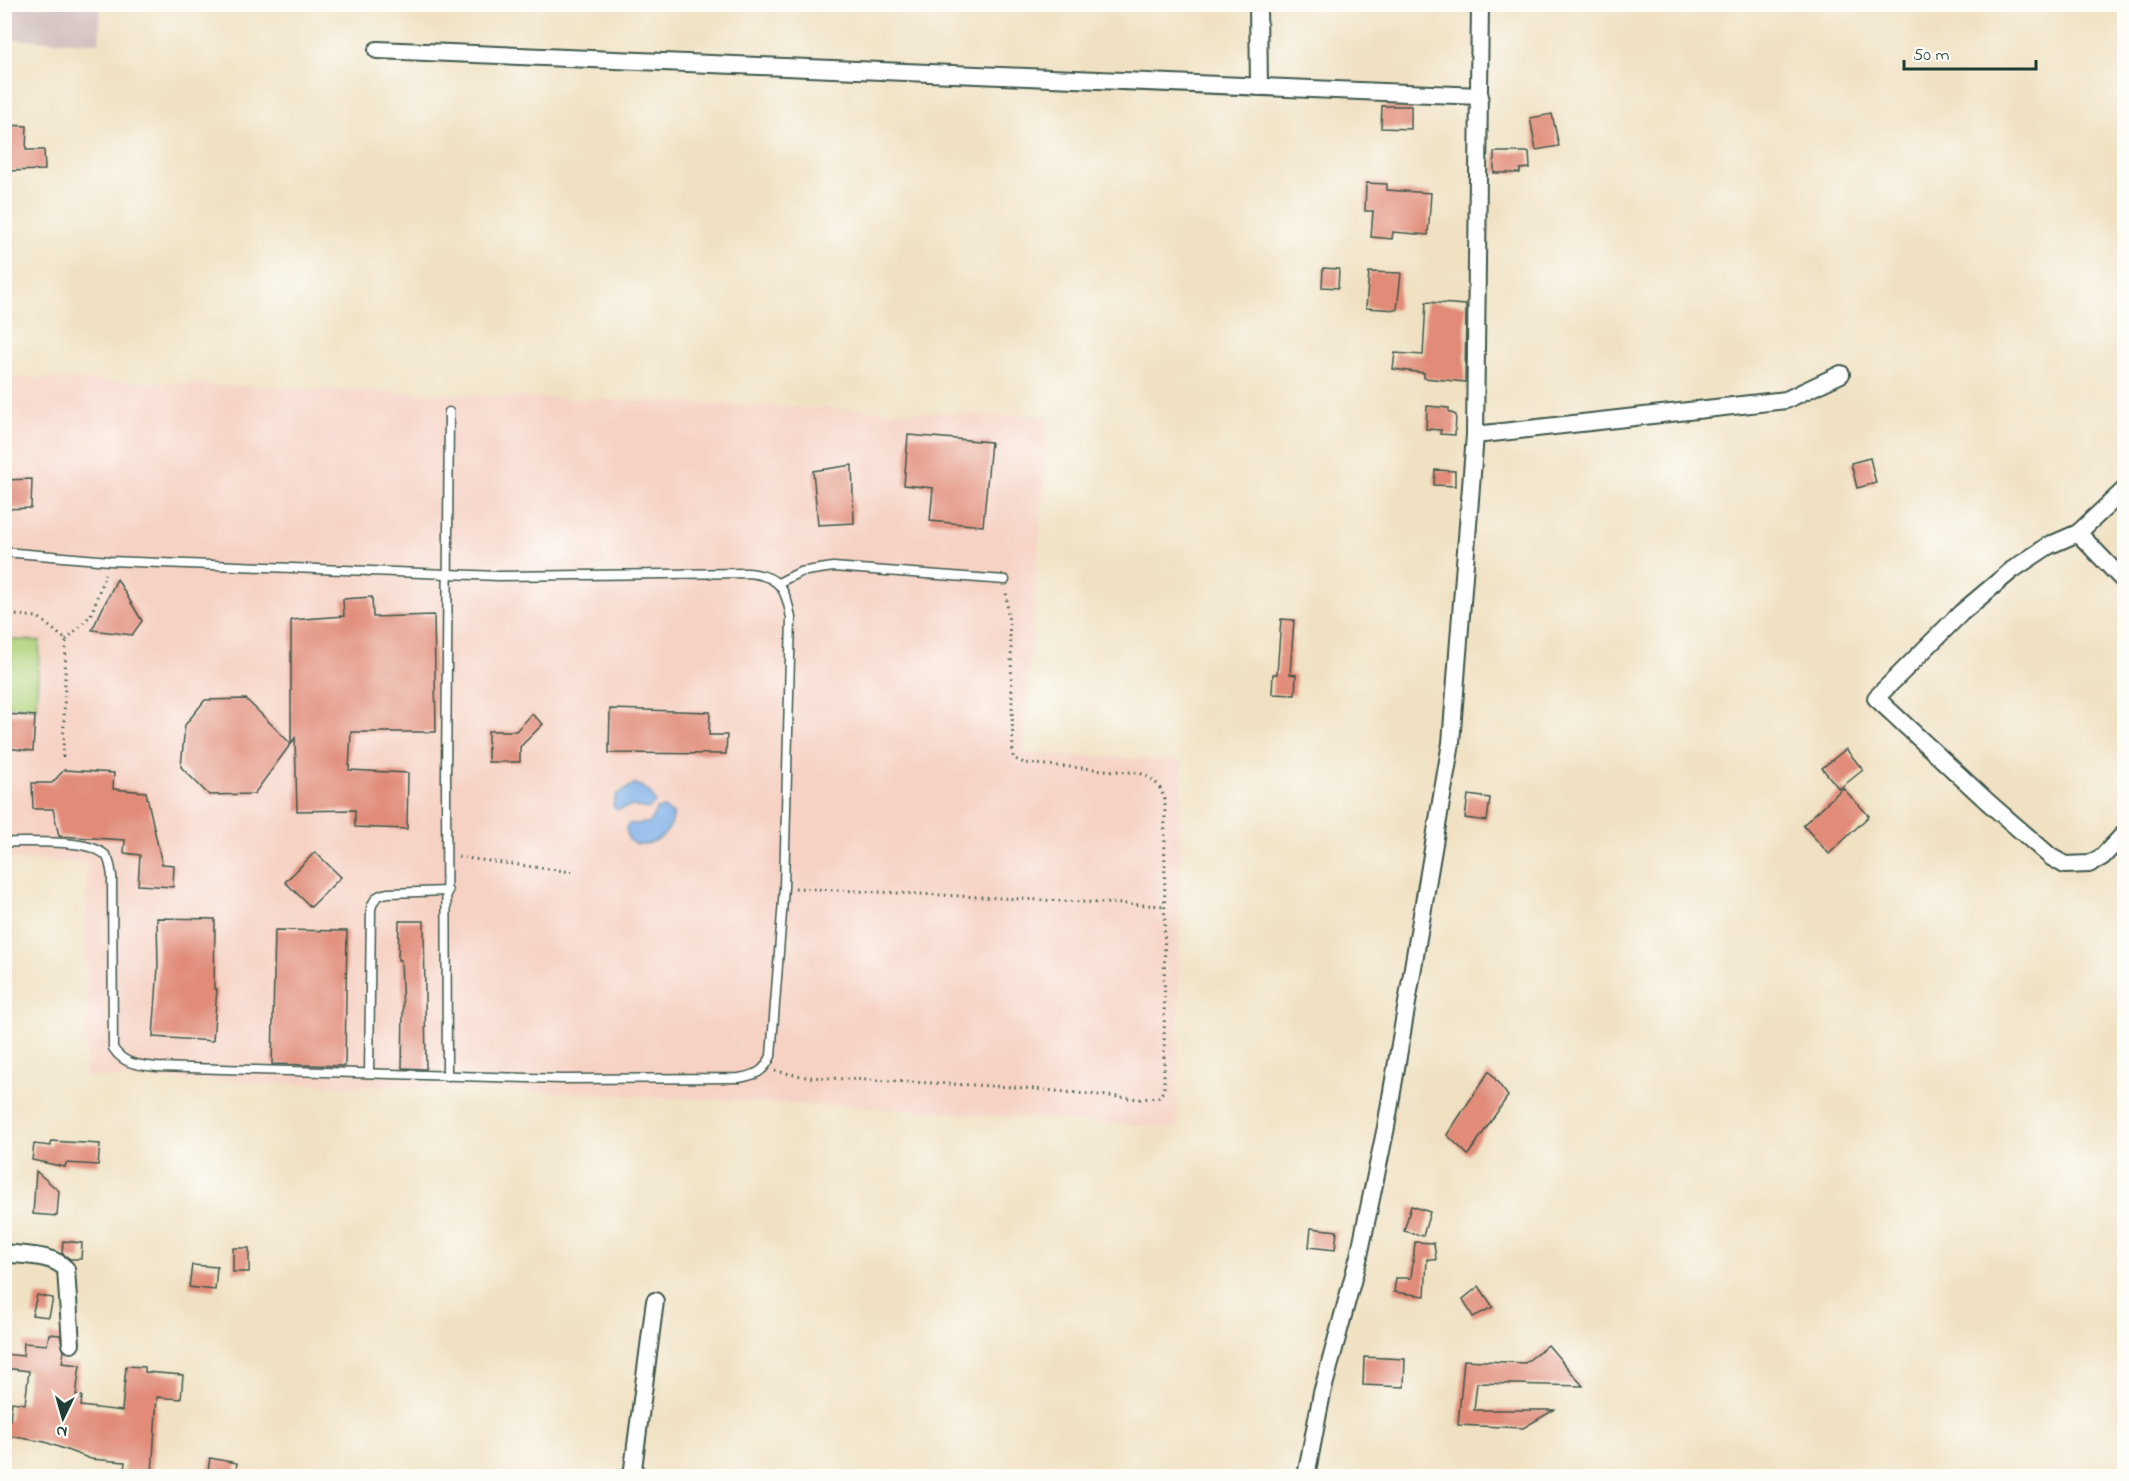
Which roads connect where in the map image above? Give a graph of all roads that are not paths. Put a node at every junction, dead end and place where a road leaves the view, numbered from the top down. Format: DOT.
graph roads {
  1 [pos="1257,4"];
  2 [pos="1480,4"];
  3 [pos="377,50"];
  4 [pos="1259,87"];
  5 [pos="1480,96"];
  6 [pos="1841,374"];
  7 [pos="449,412"];
  8 [pos="1475,435"];
  9 [pos="2124,490"];
  10 [pos="2078,533"];
  11 [pos="4,552"];
  12 [pos="447,573"];
  13 [pos="1005,580"];
  14 [pos="2124,581"];
  15 [pos="778,583"];
  16 [pos="2124,834"];
  17 [pos="4,842"];
  18 [pos="448,891"];
  19 [pos="369,1073"];
  20 [pos="447,1076"];
  21 [pos="4,1253"];
  22 [pos="655,1301"];
  23 [pos="71,1344"];
  24 [pos="632,1476"];
  25 [pos="1306,1476"];
  1 -- 4 [label="street"];
  2 -- 5 [label="street"];
  3 -- 4 [label="street"];
  4 -- 5 [label="street"];
  5 -- 8 [label="street"];
  6 -- 8 [label="street"];
  7 -- 12 [label="lane"];
  8 -- 25 [label="street"];
  9 -- 10 [label="street"];
  10 -- 14 [label="street"];
  10 -- 16 [label="street"];
  11 -- 12 [label="lane"];
  12 -- 15 [label="lane"];
  12 -- 18 [label="lane"];
  13 -- 15 [label="lane"];
  15 -- 20 [label="lane"];
  17 -- 19 [label="lane"];
  18 -- 19 [label="lane"];
  18 -- 20 [label="lane"];
  19 -- 20 [label="lane"];
  21 -- 23 [label="street"];
  22 -- 24 [label="street"];
}
